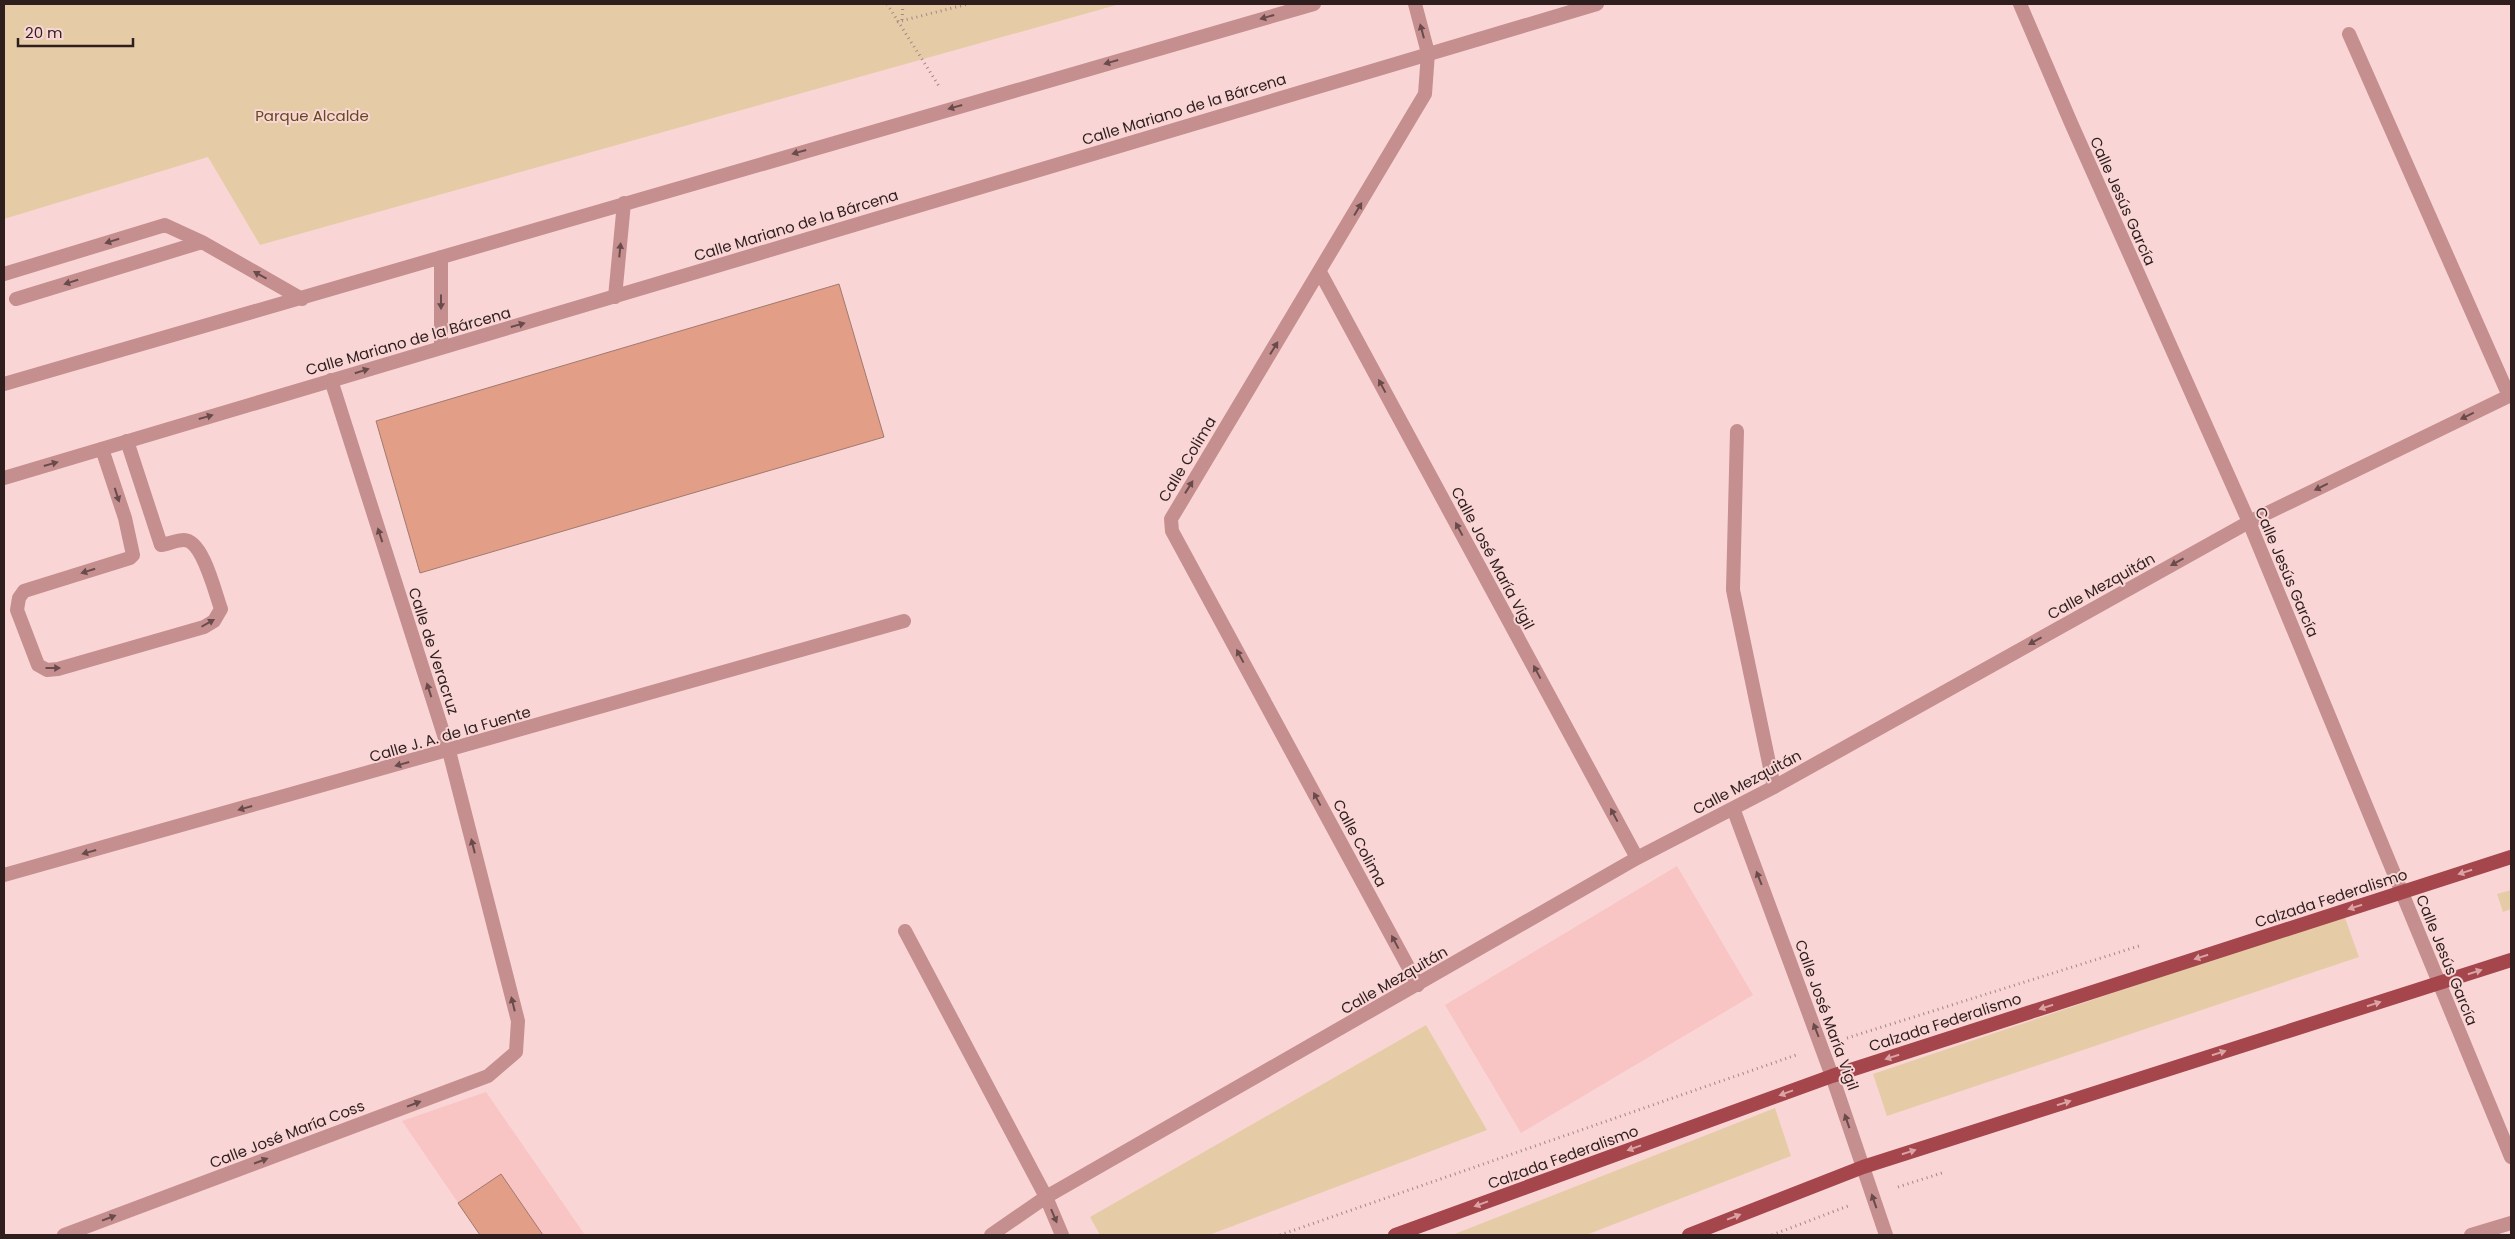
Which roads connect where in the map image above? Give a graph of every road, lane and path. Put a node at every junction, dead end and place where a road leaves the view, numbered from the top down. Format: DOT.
graph roads {
  1 [pos="887,4"];
  2 [pos="903,4"];
  3 [pos="968,4"];
  4 [pos="1314,4"];
  5 [pos="1415,4"];
  6 [pos="1597,4"];
  7 [pos="2020,4"];
  8 [pos="902,20"];
  9 [pos="897,22"];
  10 [pos="2349,34"];
  11 [pos="1428,53"];
  12 [pos="952,107"];
  13 [pos="624,203"];
  14 [pos="202,242"];
  15 [pos="441,257"];
  16 [pos="1320,272"];
  17 [pos="4,274"];
  18 [pos="615,296"];
  19 [pos="16,299"];
  20 [pos="302,299"];
  21 [pos="441,348"];
  22 [pos="331,380"];
  23 [pos="4,384"];
  24 [pos="2510,395"];
  25 [pos="1737,431"];
  26 [pos="127,440"];
  27 [pos="102,449"];
  28 [pos="4,478"];
  29 [pos="2249,522"];
  30 [pos="904,621"];
  31 [pos="449,751"];
  32 [pos="1774,787"];
  33 [pos="1733,808"];
  34 [pos="2511,857"];
  35 [pos="1637,858"];
  36 [pos="4,876"];
  37 [pos="2402,892"];
  38 [pos="905,931"];
  39 [pos="2511,960"];
  40 [pos="2439,983"];
  41 [pos="1418,985"];
  42 [pos="516,1052"];
  43 [pos="1832,1076"];
  44 [pos="2511,1157"];
  45 [pos="1863,1167"];
  46 [pos="1046,1197"];
  47 [pos="2511,1223"];
  48 [pos="64,1235"];
  49 [pos="991,1235"];
  50 [pos="1062,1235"];
  51 [pos="1395,1235"];
  52 [pos="1689,1235"];
  53 [pos="1886,1235"];
  54 [pos="2472,1235"];
  1 -- 9 [label="path"];
  2 -- 8 [label="path"];
  3 -- 8 [label="path"];
  4 -- 12 [label="street, one-way"];
  11 -- 5 [label="street, Calle Colima, one-way"];
  6 -- 11 [label="street, Calle Mariano de la Bárcena"];
  7 -- 29 [label="street, Calle Jesús García"];
  8 -- 9 [label="path"];
  9 -- 12 [label="path"];
  10 -- 24 [label="street"];
  16 -- 11 [label="street, Calle Colima, one-way"];
  11 -- 18 [label="street, Calle Mariano de la Bárcena"];
  12 -- 13 [label="street, one-way"];
  13 -- 15 [label="street"];
  18 -- 13 [label="street, one-way"];
  14 -- 17 [label="street, one-way"];
  14 -- 19 [label="street, one-way"];
  20 -- 14 [label="street, one-way"];
  15 -- 20 [label="street"];
  15 -- 21 [label="street, one-way"];
  35 -- 16 [label="street, Calle José María Vigil, one-way"];
  41 -- 16 [label="street, Calle Colima, one-way"];
  21 -- 18 [label="street, Calle Mariano de la Bárcena, one-way"];
  20 -- 23 [label="street"];
  22 -- 21 [label="street, Calle Mariano de la Bárcena, one-way"];
  26 -- 22 [label="street, Calle Mariano de la Bárcena, one-way"];
  31 -- 22 [label="street, Calle de Veracruz, one-way"];
  24 -- 29 [label="street, Calle Mezquitán, one-way"];
  25 -- 32 [label="street"];
  26 -- 27 [label="street, Calle Mariano de la Bárcena"];
  27 -- 26 [label="street, one-way"];
  28 -- 27 [label="street, Calle Mariano de la Bárcena, one-way"];
  29 -- 32 [label="street, Calle Mezquitán, one-way"];
  29 -- 37 [label="street, Calle Jesús García"];
  30 -- 31 [label="street, Calle J. A. de la Fuente"];
  31 -- 36 [label="street, Calle J. A. de la Fuente, one-way"];
  42 -- 31 [label="street, Calle de Veracruz, one-way"];
  32 -- 33 [label="street, Calle Mezquitán"];
  33 -- 35 [label="street, Calle Mezquitán"];
  43 -- 33 [label="street, Calle José María Vigil, one-way"];
  34 -- 37 [label="main road, Calzada Federalismo, one-way"];
  35 -- 41 [label="street, Calle Mezquitán"];
  37 -- 40 [label="street, Calle Jesús García"];
  37 -- 43 [label="main road, Calzada Federalismo, one-way"];
  38 -- 46 [label="street"];
  40 -- 39 [label="main road, one-way"];
  40 -- 44 [label="street, Calle Jesús García"];
  45 -- 40 [label="main road, one-way"];
  41 -- 46 [label="street, Calle Mezquitán"];
  48 -- 42 [label="street, Calle José María Coss, one-way"];
  45 -- 43 [label="street, Calle José María Vigil, one-way"];
  43 -- 51 [label="main road, Calzada Federalismo, one-way"];
  52 -- 45 [label="main road, one-way"];
  53 -- 45 [label="street, Calle José María Vigil, one-way"];
  46 -- 49 [label="street, Calle Mezquitán"];
  46 -- 50 [label="street, one-way"];
  47 -- 54 [label="street"];
}
